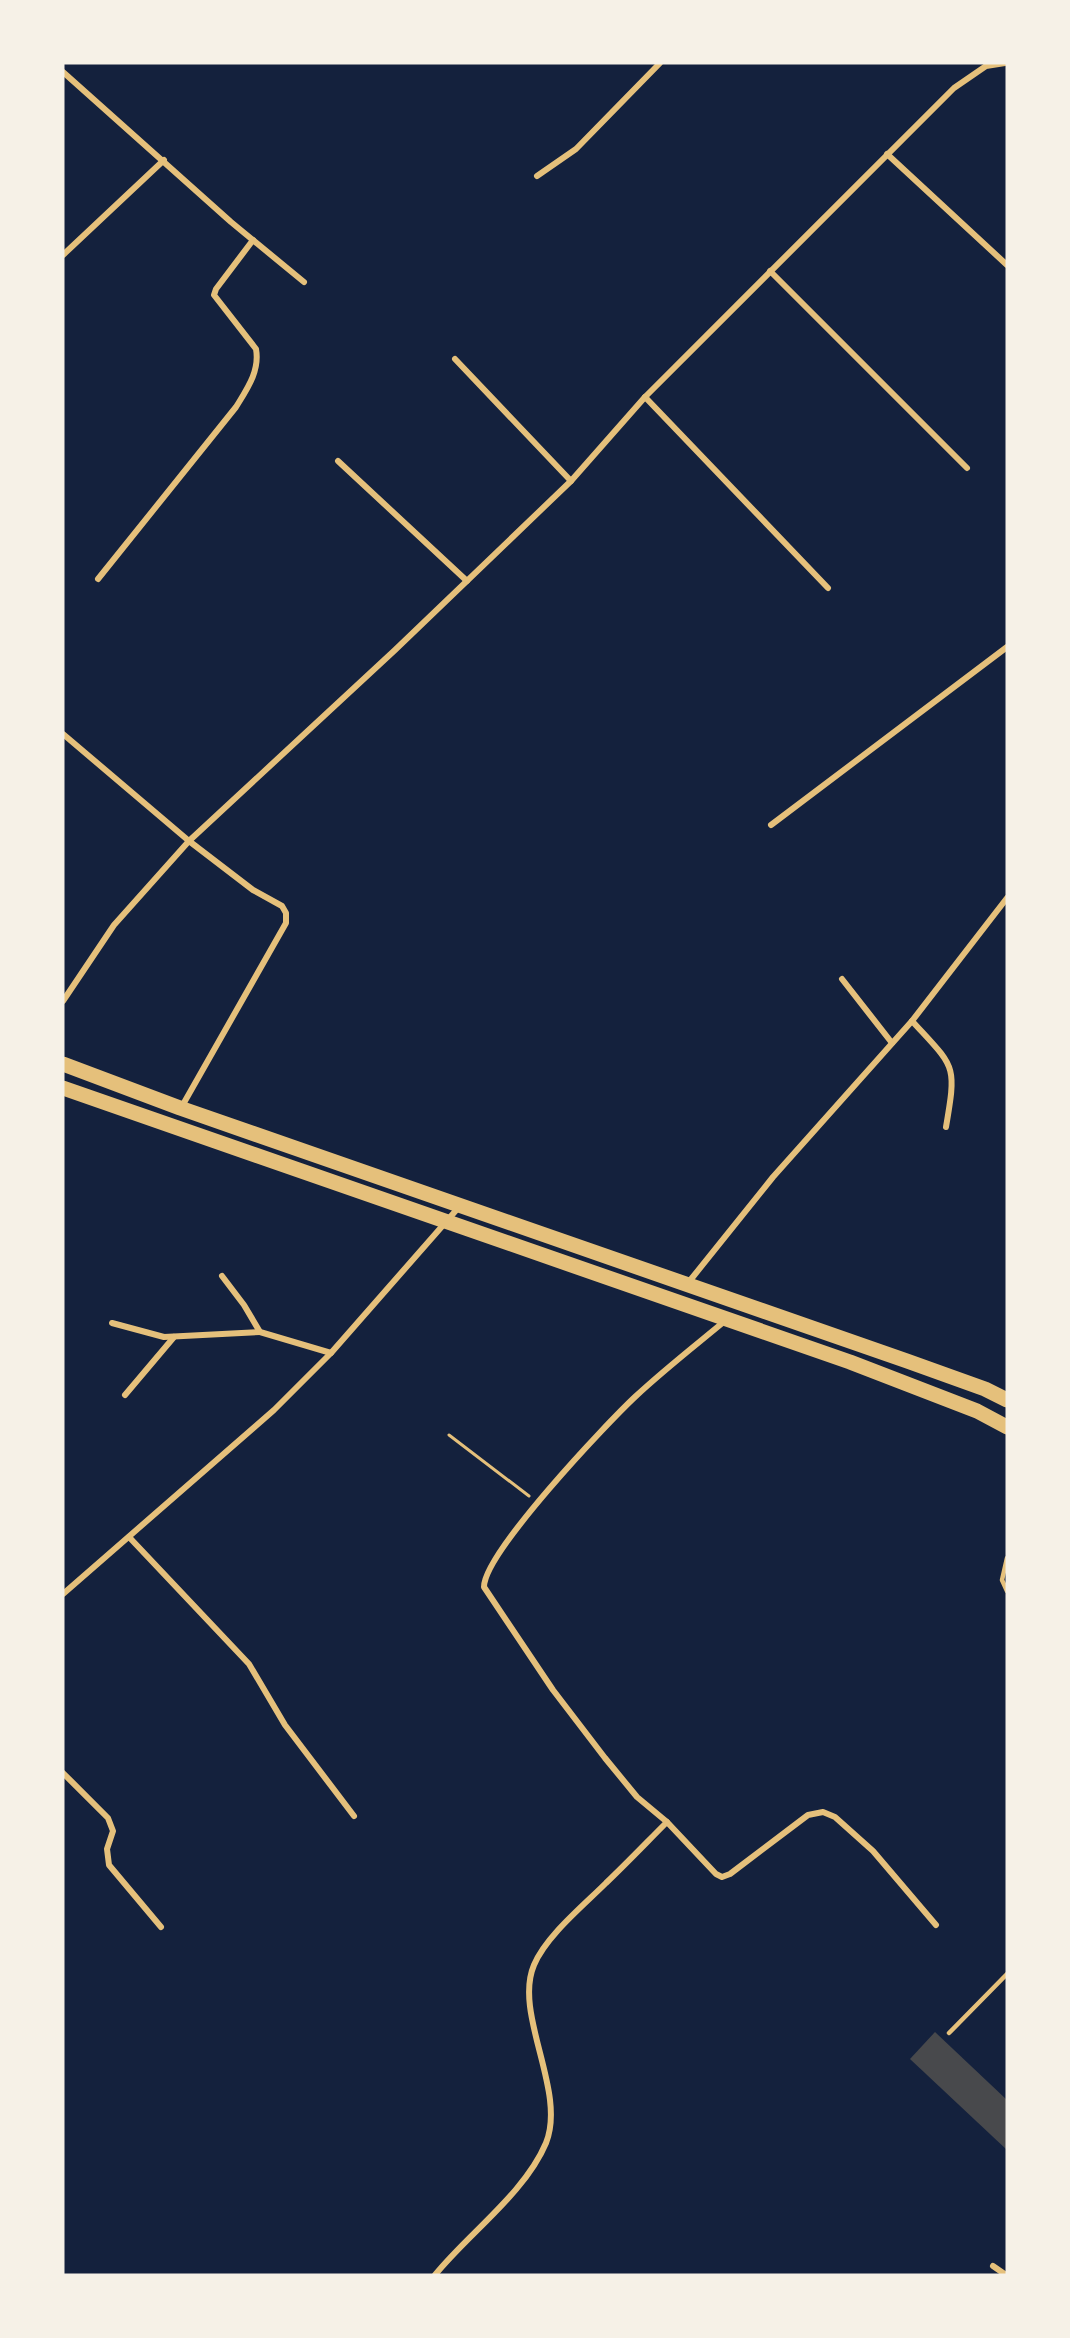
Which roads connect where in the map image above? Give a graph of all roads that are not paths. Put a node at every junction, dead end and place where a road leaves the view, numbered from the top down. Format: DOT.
graph roads {
  1 [pos="660,63"];
  2 [pos="1005,63"];
  3 [pos="63,72"];
  4 [pos="887,154"];
  5 [pos="164,160"];
  6 [pos="537,176"];
  7 [pos="254,240"];
  8 [pos="63,255"];
  9 [pos="1007,265"];
  10 [pos="770,271"];
  11 [pos="304,282"];
  12 [pos="456,359"];
  13 [pos="645,397"];
  14 [pos="338,460"];
  15 [pos="967,468"];
  16 [pos="571,481"];
  17 [pos="98,579"];
  18 [pos="467,581"];
  19 [pos="828,588"];
  20 [pos="1007,647"];
  21 [pos="63,734"];
  22 [pos="771,825"];
  23 [pos="189,841"];
  24 [pos="1007,898"];
  25 [pos="842,979"];
  26 [pos="63,1001"];
  27 [pos="912,1021"];
  28 [pos="892,1043"];
  29 [pos="63,1064"];
  30 [pos="63,1088"];
  31 [pos="180,1108"];
  32 [pos="946,1128"];
  33 [pos="461,1206"];
  34 [pos="445,1222"];
  35 [pos="222,1276"];
  36 [pos="688,1283"];
  37 [pos="727,1319"];
  38 [pos="112,1323"];
  39 [pos="260,1332"];
  40 [pos="174,1337"];
  41 [pos="331,1353"];
  42 [pos="125,1395"];
  43 [pos="1007,1400"];
  44 [pos="1007,1427"];
  45 [pos="129,1537"];
  46 [pos="1007,1558"];
  47 [pos="1007,1591"];
  48 [pos="63,1594"];
  49 [pos="63,1773"];
  50 [pos="354,1816"];
  51 [pos="666,1822"];
  52 [pos="936,1924"];
  53 [pos="160,1927"];
  54 [pos="1007,1974"];
  55 [pos="949,2033"];
  56 [pos="993,2266"];
  57 [pos="435,2275"];
  58 [pos="1006,2275"];
  1 -- 6 [label="street"];
  2 -- 4 [label="street"];
  3 -- 5 [label="street"];
  4 -- 9 [label="street"];
  4 -- 10 [label="street"];
  5 -- 7 [label="street"];
  5 -- 8 [label="street"];
  7 -- 11 [label="street"];
  7 -- 17 [label="street"];
  10 -- 13 [label="street"];
  10 -- 15 [label="street"];
  12 -- 16 [label="street"];
  13 -- 16 [label="street"];
  13 -- 19 [label="street"];
  14 -- 18 [label="street"];
  16 -- 18 [label="street"];
  18 -- 23 [label="street"];
  20 -- 22 [label="street"];
  21 -- 23 [label="street"];
  23 -- 26 [label="street"];
  23 -- 31 [label="street"];
  24 -- 27 [label="street"];
  25 -- 28 [label="street"];
  27 -- 28 [label="street"];
  27 -- 32 [label="street"];
  28 -- 36 [label="street"];
  29 -- 31 [label="main road"];
  30 -- 34 [label="main road"];
  31 -- 33 [label="main road"];
  33 -- 34 [label="street"];
  33 -- 36 [label="main road"];
  34 -- 37 [label="main road"];
  34 -- 41 [label="street"];
  35 -- 39 [label="street"];
  36 -- 43 [label="main road"];
  37 -- 44 [label="main road"];
  37 -- 51 [label="street"];
  38 -- 40 [label="street"];
  39 -- 40 [label="street"];
  39 -- 41 [label="street"];
  40 -- 42 [label="street"];
  41 -- 45 [label="street"];
  45 -- 48 [label="street"];
  45 -- 50 [label="street"];
  46 -- 47 [label="lane"];
  49 -- 53 [label="street"];
  51 -- 52 [label="street"];
  51 -- 57 [label="street"];
  54 -- 55 [label="lane"];
  56 -- 58 [label="street"];
}
